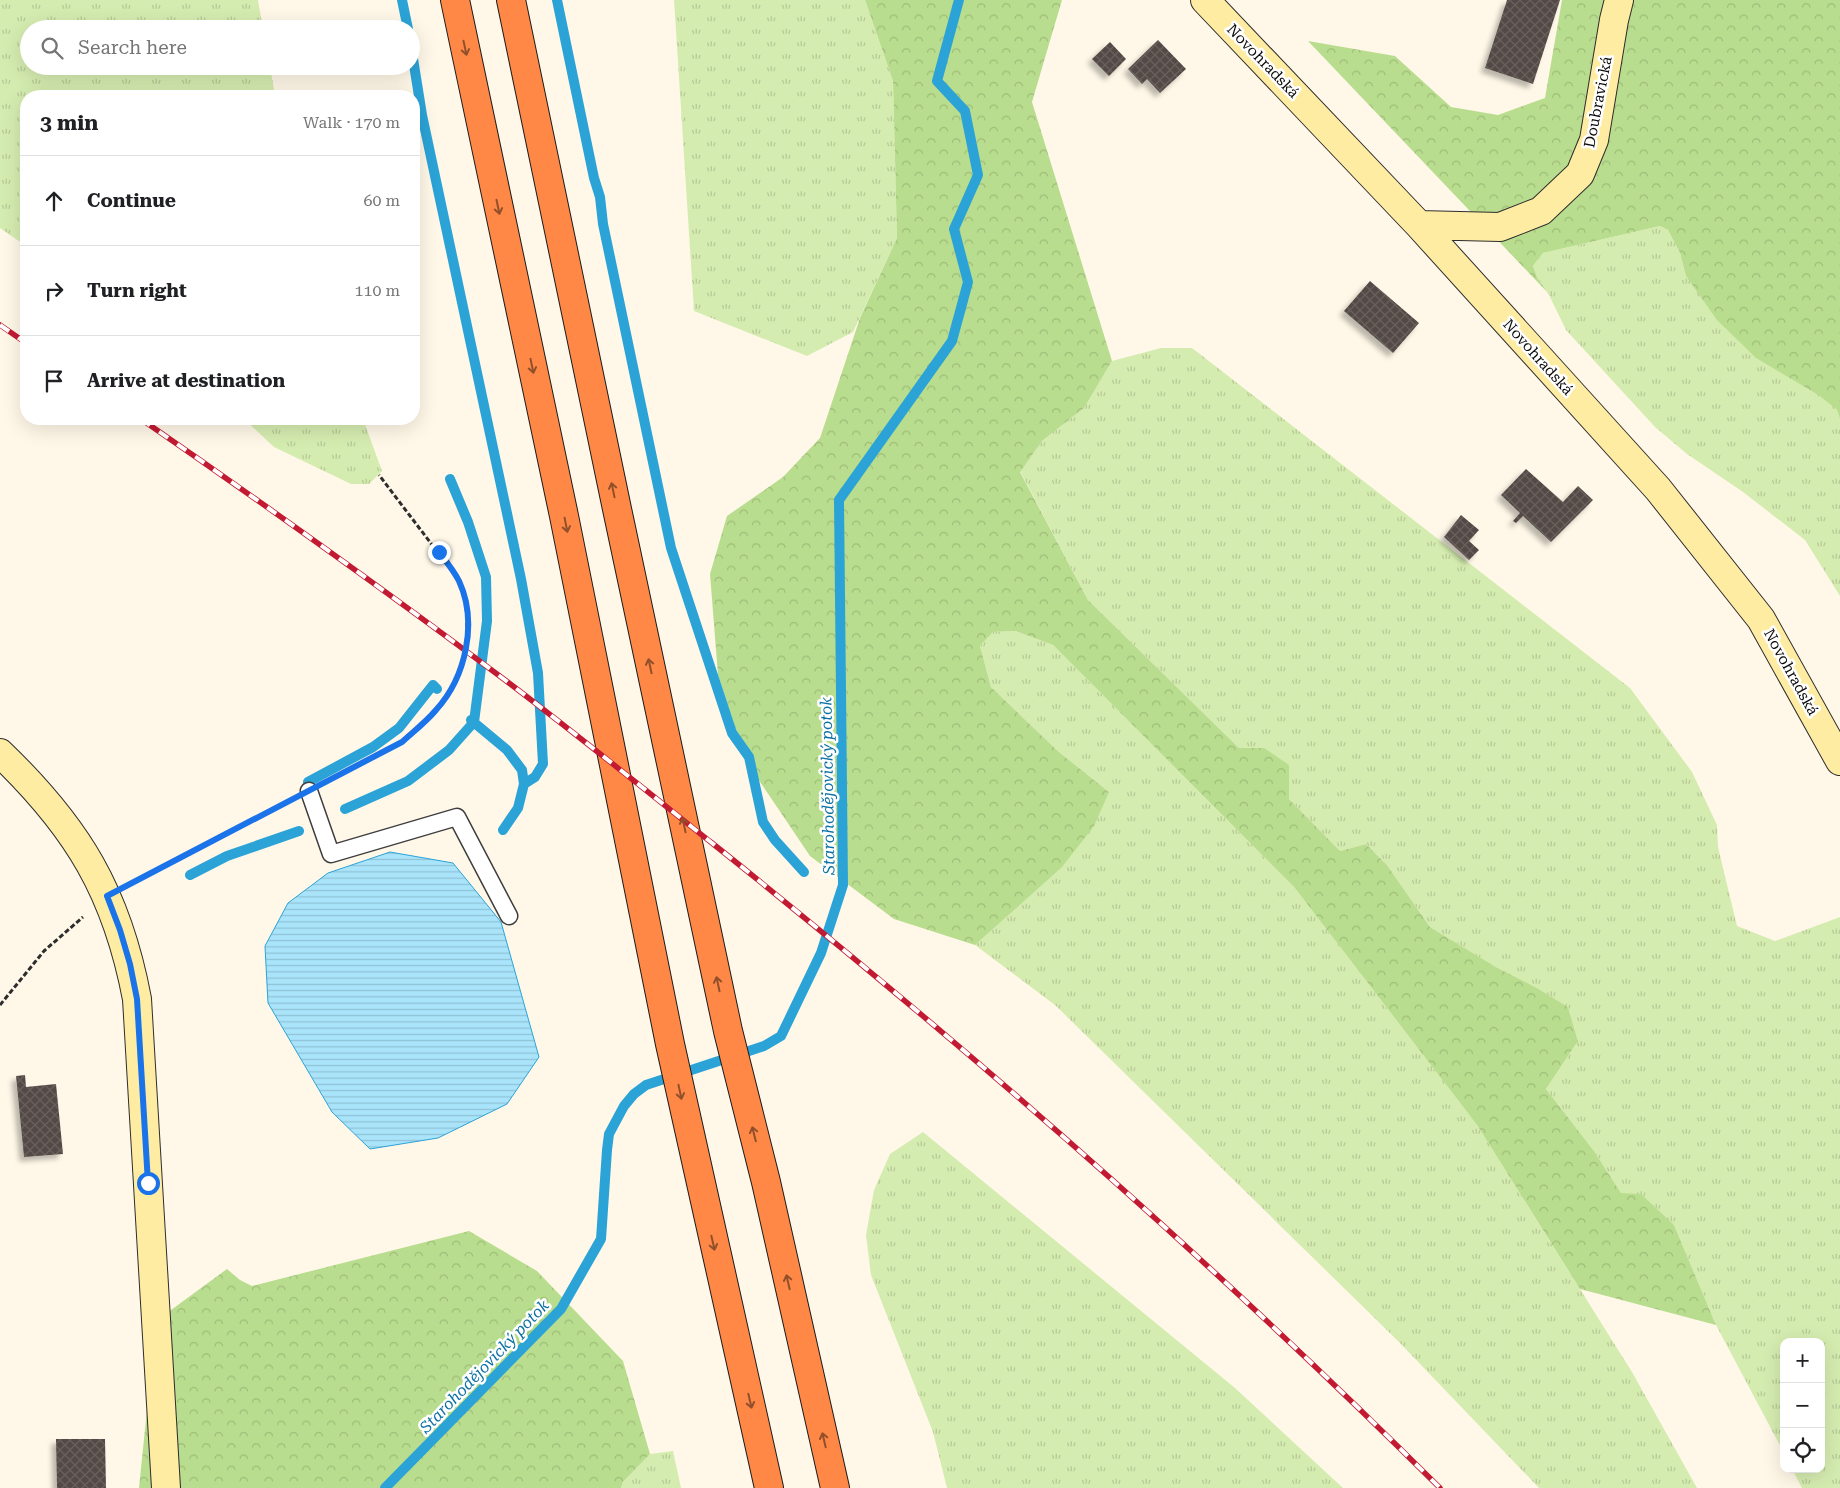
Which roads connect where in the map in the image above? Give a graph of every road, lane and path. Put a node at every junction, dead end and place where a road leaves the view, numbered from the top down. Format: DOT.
graph roads {
  1 [pos="455,0"];
  2 [pos="511,0"];
  3 [pos="1205,0"];
  4 [pos="1619,0"];
  5 [pos="1419,225"];
  6 [pos="379,476"];
  7 [pos="0,753"];
  8 [pos="1836,753"];
  9 [pos="308,791"];
  10 [pos="107,896"];
  11 [pos="509,916"];
  12 [pos="0,1005"];
  13 [pos="166,1488"];
  14 [pos="770,1488"];
  15 [pos="835,1488"];
  1 -- 14 [label="highway, one-way"];
  15 -- 2 [label="highway, one-way"];
  3 -- 5 [label="street, Novohradská"];
  4 -- 5 [label="street, Doubravická"];
  5 -- 8 [label="street, Novohradská"];
  6 -- 9 [label="path"];
  7 -- 10 [label="street"];
  9 -- 10 [label="path"];
  9 -- 11 [label="lane"];
  10 -- 12 [label="path"];
  10 -- 13 [label="street"];
}
